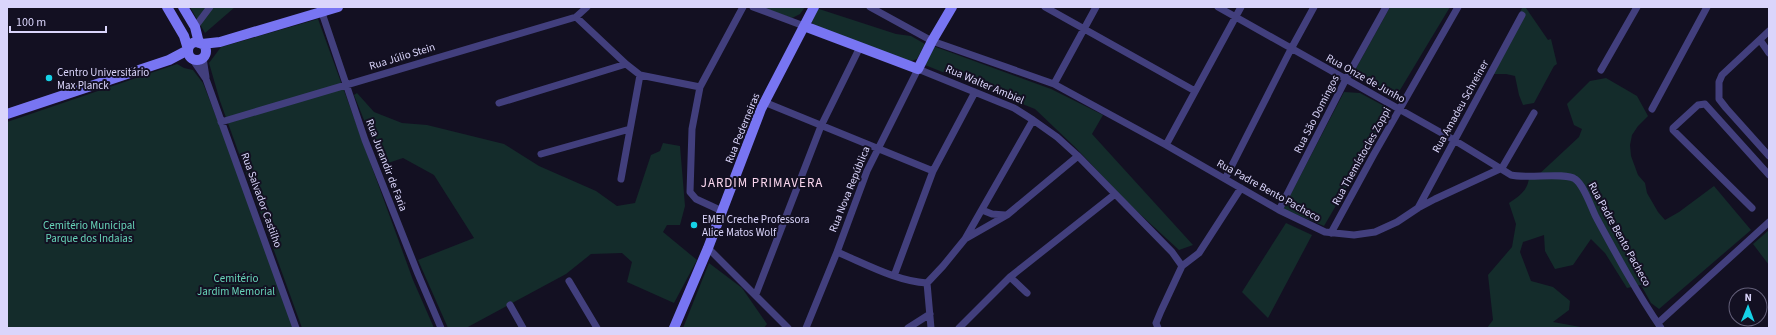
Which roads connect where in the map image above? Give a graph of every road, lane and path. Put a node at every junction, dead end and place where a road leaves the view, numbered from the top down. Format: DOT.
graph roads {
  1 [pos="167,7"];
  2 [pos="183,7"];
  3 [pos="210,7"];
  4 [pos="338,7"];
  5 [pos="587,7"];
  6 [pos="744,7"];
  7 [pos="753,7"];
  8 [pos="814,7"];
  9 [pos="870,7"];
  10 [pos="952,7"];
  11 [pos="1045,7"];
  12 [pos="1096,7"];
  13 [pos="1218,7"];
  14 [pos="1241,7"];
  15 [pos="1314,7"];
  16 [pos="1386,7"];
  17 [pos="1458,7"];
  18 [pos="1637,7"];
  19 [pos="1707,7"];
  20 [pos="321,9"];
  21 [pos="1522,15"];
  22 [pos="576,17"];
  23 [pos="1235,17"];
  24 [pos="804,26"];
  25 [pos="195,27"];
  26 [pos="1084,29"];
  27 [pos="1769,31"];
  28 [pos="1760,40"];
  29 [pos="932,41"];
  30 [pos="860,47"];
  31 [pos="1291,48"];
  32 [pos="202,49"];
  33 [pos="1769,52"];
  34 [pos="189,54"];
  35 [pos="626,64"];
  36 [pos="918,69"];
  37 [pos="1601,70"];
  38 [pos="640,75"];
  39 [pos="206,79"];
  40 [pos="1346,79"];
  41 [pos="346,84"];
  42 [pos="1054,84"];
  43 [pos="700,87"];
  44 [pos="1195,91"];
  45 [pos="975,92"];
  46 [pos="1719,99"];
  47 [pos="764,102"];
  48 [pos="499,103"];
  49 [pos="1726,108"];
  50 [pos="1399,109"];
  51 [pos="1652,109"];
  52 [pos="1709,109"];
  53 [pos="1534,112"];
  54 [pos="7,114"];
  55 [pos="1716,117"];
  56 [pos="1033,120"];
  57 [pos="222,122"];
  58 [pos="821,126"];
  59 [pos="630,129"];
  60 [pos="1454,140"];
  61 [pos="1166,145"];
  62 [pos="878,149"];
  63 [pos="541,154"];
  64 [pos="1078,156"];
  65 [pos="1769,156"];
  66 [pos="1502,168"];
  67 [pos="933,170"];
  68 [pos="1769,175"];
  69 [pos="621,179"];
  70 [pos="1225,179"];
  71 [pos="1241,188"];
  72 [pos="1115,194"];
  73 [pos="1418,208"];
  74 [pos="1752,208"];
  75 [pos="982,210"];
  76 [pos="1279,210"];
  77 [pos="722,211"];
  78 [pos="1007,215"];
  79 [pos="1769,222"];
  80 [pos="1331,233"];
  81 [pos="965,239"];
  82 [pos="708,248"];
  83 [pos="837,252"];
  84 [pos="1182,266"];
  85 [pos="894,276"];
  86 [pos="1010,277"];
  87 [pos="569,281"];
  88 [pos="927,283"];
  89 [pos="1027,293"];
  90 [pos="756,294"];
  91 [pos="510,305"];
  92 [pos="930,314"];
  93 [pos="1660,325"];
  94 [pos="296,328"];
  95 [pos="441,328"];
  96 [pos="523,328"];
  97 [pos="597,328"];
  98 [pos="674,328"];
  99 [pos="788,328"];
  100 [pos="806,328"];
  101 [pos="908,328"];
  102 [pos="931,328"];
  103 [pos="959,328"];
  104 [pos="1158,328"];
  1 -- 34 [label="street"];
  2 -- 25 [label="street"];
  3 -- 25 [label="street"];
  4 -- 20 [label="street"];
  5 -- 22 [label="street, Rua Júlio Stein"];
  6 -- 43 [label="street"];
  7 -- 24 [label="street, Rua Walter Ambiel"];
  8 -- 24 [label="street, Rua Pederneiras"];
  9 -- 29 [label="street, Rua Padre Bento Pacheco"];
  10 -- 29 [label="street, Rua Nova República"];
  11 -- 26 [label="street"];
  12 -- 26 [label="street"];
  13 -- 23 [label="street, Rua Onze de Junho"];
  14 -- 23 [label="street"];
  15 -- 31 [label="street"];
  16 -- 40 [label="street, Rua São Domingos"];
  17 -- 50 [label="street, Rua Themístocles Zoppi"];
  18 -- 37 [label="street"];
  19 -- 51 [label="street"];
  20 -- 32 [label="street"];
  20 -- 41 [label="street, Rua Jurandir de Faria"];
  21 -- 60 [label="street, Rua Amadeu Schreiner"];
  22 -- 35 [label="street"];
  22 -- 41 [label="street, Rua Júlio Stein"];
  23 -- 31 [label="street, Rua Onze de Junho"];
  23 -- 44 [label="street"];
  24 -- 30 [label="street, Rua Walter Ambiel"];
  24 -- 47 [label="street, Rua Pederneiras"];
  25 -- 32 [label="street"];
  26 -- 42 [label="street"];
  26 -- 44 [label="street"];
  27 -- 28 [label="street"];
  28 -- 33 [label="street"];
  28 -- 46 [label="street"];
  29 -- 36 [label="street, Rua Nova República"];
  29 -- 42 [label="street, Rua Padre Bento Pacheco"];
  30 -- 36 [label="street, Rua Walter Ambiel"];
  30 -- 58 [label="street"];
  31 -- 40 [label="street, Rua Onze de Junho"];
  31 -- 70 [label="street"];
  32 -- 34 [label="street"];
  32 -- 34 [label="street"];
  32 -- 39 [label="street, Rua Salvador Castilho"];
  34 -- 39 [label="street, Rua Salvador Castilho"];
  34 -- 54 [label="street"];
  35 -- 38 [label="street"];
  35 -- 48 [label="street"];
  36 -- 45 [label="street, Rua Walter Ambiel"];
  36 -- 62 [label="street, Rua Nova República"];
  38 -- 43 [label="street"];
  38 -- 59 [label="street"];
  39 -- 57 [label="street, Rua Salvador Castilho"];
  40 -- 50 [label="street, Rua Onze de Junho"];
  40 -- 76 [label="street, Rua São Domingos"];
  41 -- 57 [label="street, Rua Júlio Stein"];
  41 -- 95 [label="street, Rua Jurandir de Faria"];
  42 -- 61 [label="street, Rua Padre Bento Pacheco"];
  43 -- 77 [label="street"];
  44 -- 61 [label="street"];
  45 -- 56 [label="street, Rua Walter Ambiel"];
  45 -- 67 [label="street"];
  46 -- 49 [label="street"];
  46 -- 52 [label="street"];
  47 -- 58 [label="street"];
  47 -- 77 [label="street, Rua Pederneiras"];
  49 -- 55 [label="street"];
  49 -- 65 [label="street"];
  50 -- 60 [label="street, Rua Onze de Junho"];
  50 -- 80 [label="street, Rua Themístocles Zoppi"];
  52 -- 55 [label="street"];
  52 -- 74 [label="street"];
  53 -- 66 [label="street"];
  55 -- 68 [label="street"];
  56 -- 64 [label="street, Rua Walter Ambiel"];
  56 -- 75 [label="street"];
  57 -- 94 [label="street, Rua Salvador Castilho"];
  58 -- 62 [label="street"];
  58 -- 90 [label="street"];
  59 -- 63 [label="street"];
  59 -- 69 [label="street"];
  60 -- 66 [label="street, Rua Onze de Junho"];
  60 -- 73 [label="street, Rua Amadeu Schreiner"];
  61 -- 70 [label="street, Rua Padre Bento Pacheco"];
  62 -- 67 [label="street"];
  62 -- 83 [label="street, Rua Nova República"];
  64 -- 72 [label="street, Rua Walter Ambiel"];
  64 -- 78 [label="street"];
  66 -- 73 [label="street, Rua Padre Bento Pacheco"];
  66 -- 93 [label="street, Rua Padre Bento Pacheco"];
  67 -- 85 [label="street"];
  70 -- 71 [label="street, Rua Padre Bento Pacheco"];
  71 -- 76 [label="street, Rua Padre Bento Pacheco"];
  71 -- 84 [label="street"];
  72 -- 84 [label="street, Rua Walter Ambiel"];
  72 -- 86 [label="street"];
  73 -- 80 [label="street, Rua Padre Bento Pacheco"];
  75 -- 78 [label="street"];
  75 -- 81 [label="street"];
  76 -- 80 [label="street, Rua Padre Bento Pacheco"];
  77 -- 82 [label="street, Rua Pederneiras"];
  78 -- 81 [label="street"];
  79 -- 93 [label="street"];
  81 -- 88 [label="street"];
  82 -- 90 [label="street"];
  82 -- 98 [label="street, Rua Pederneiras"];
  83 -- 85 [label="street"];
  83 -- 100 [label="street, Rua Nova República"];
  84 -- 104 [label="street"];
  85 -- 88 [label="street"];
  86 -- 89 [label="street"];
  86 -- 103 [label="street"];
  87 -- 97 [label="street"];
  88 -- 92 [label="street"];
  90 -- 99 [label="street"];
  91 -- 96 [label="street"];
  92 -- 101 [label="street"];
  92 -- 102 [label="street"];
}
